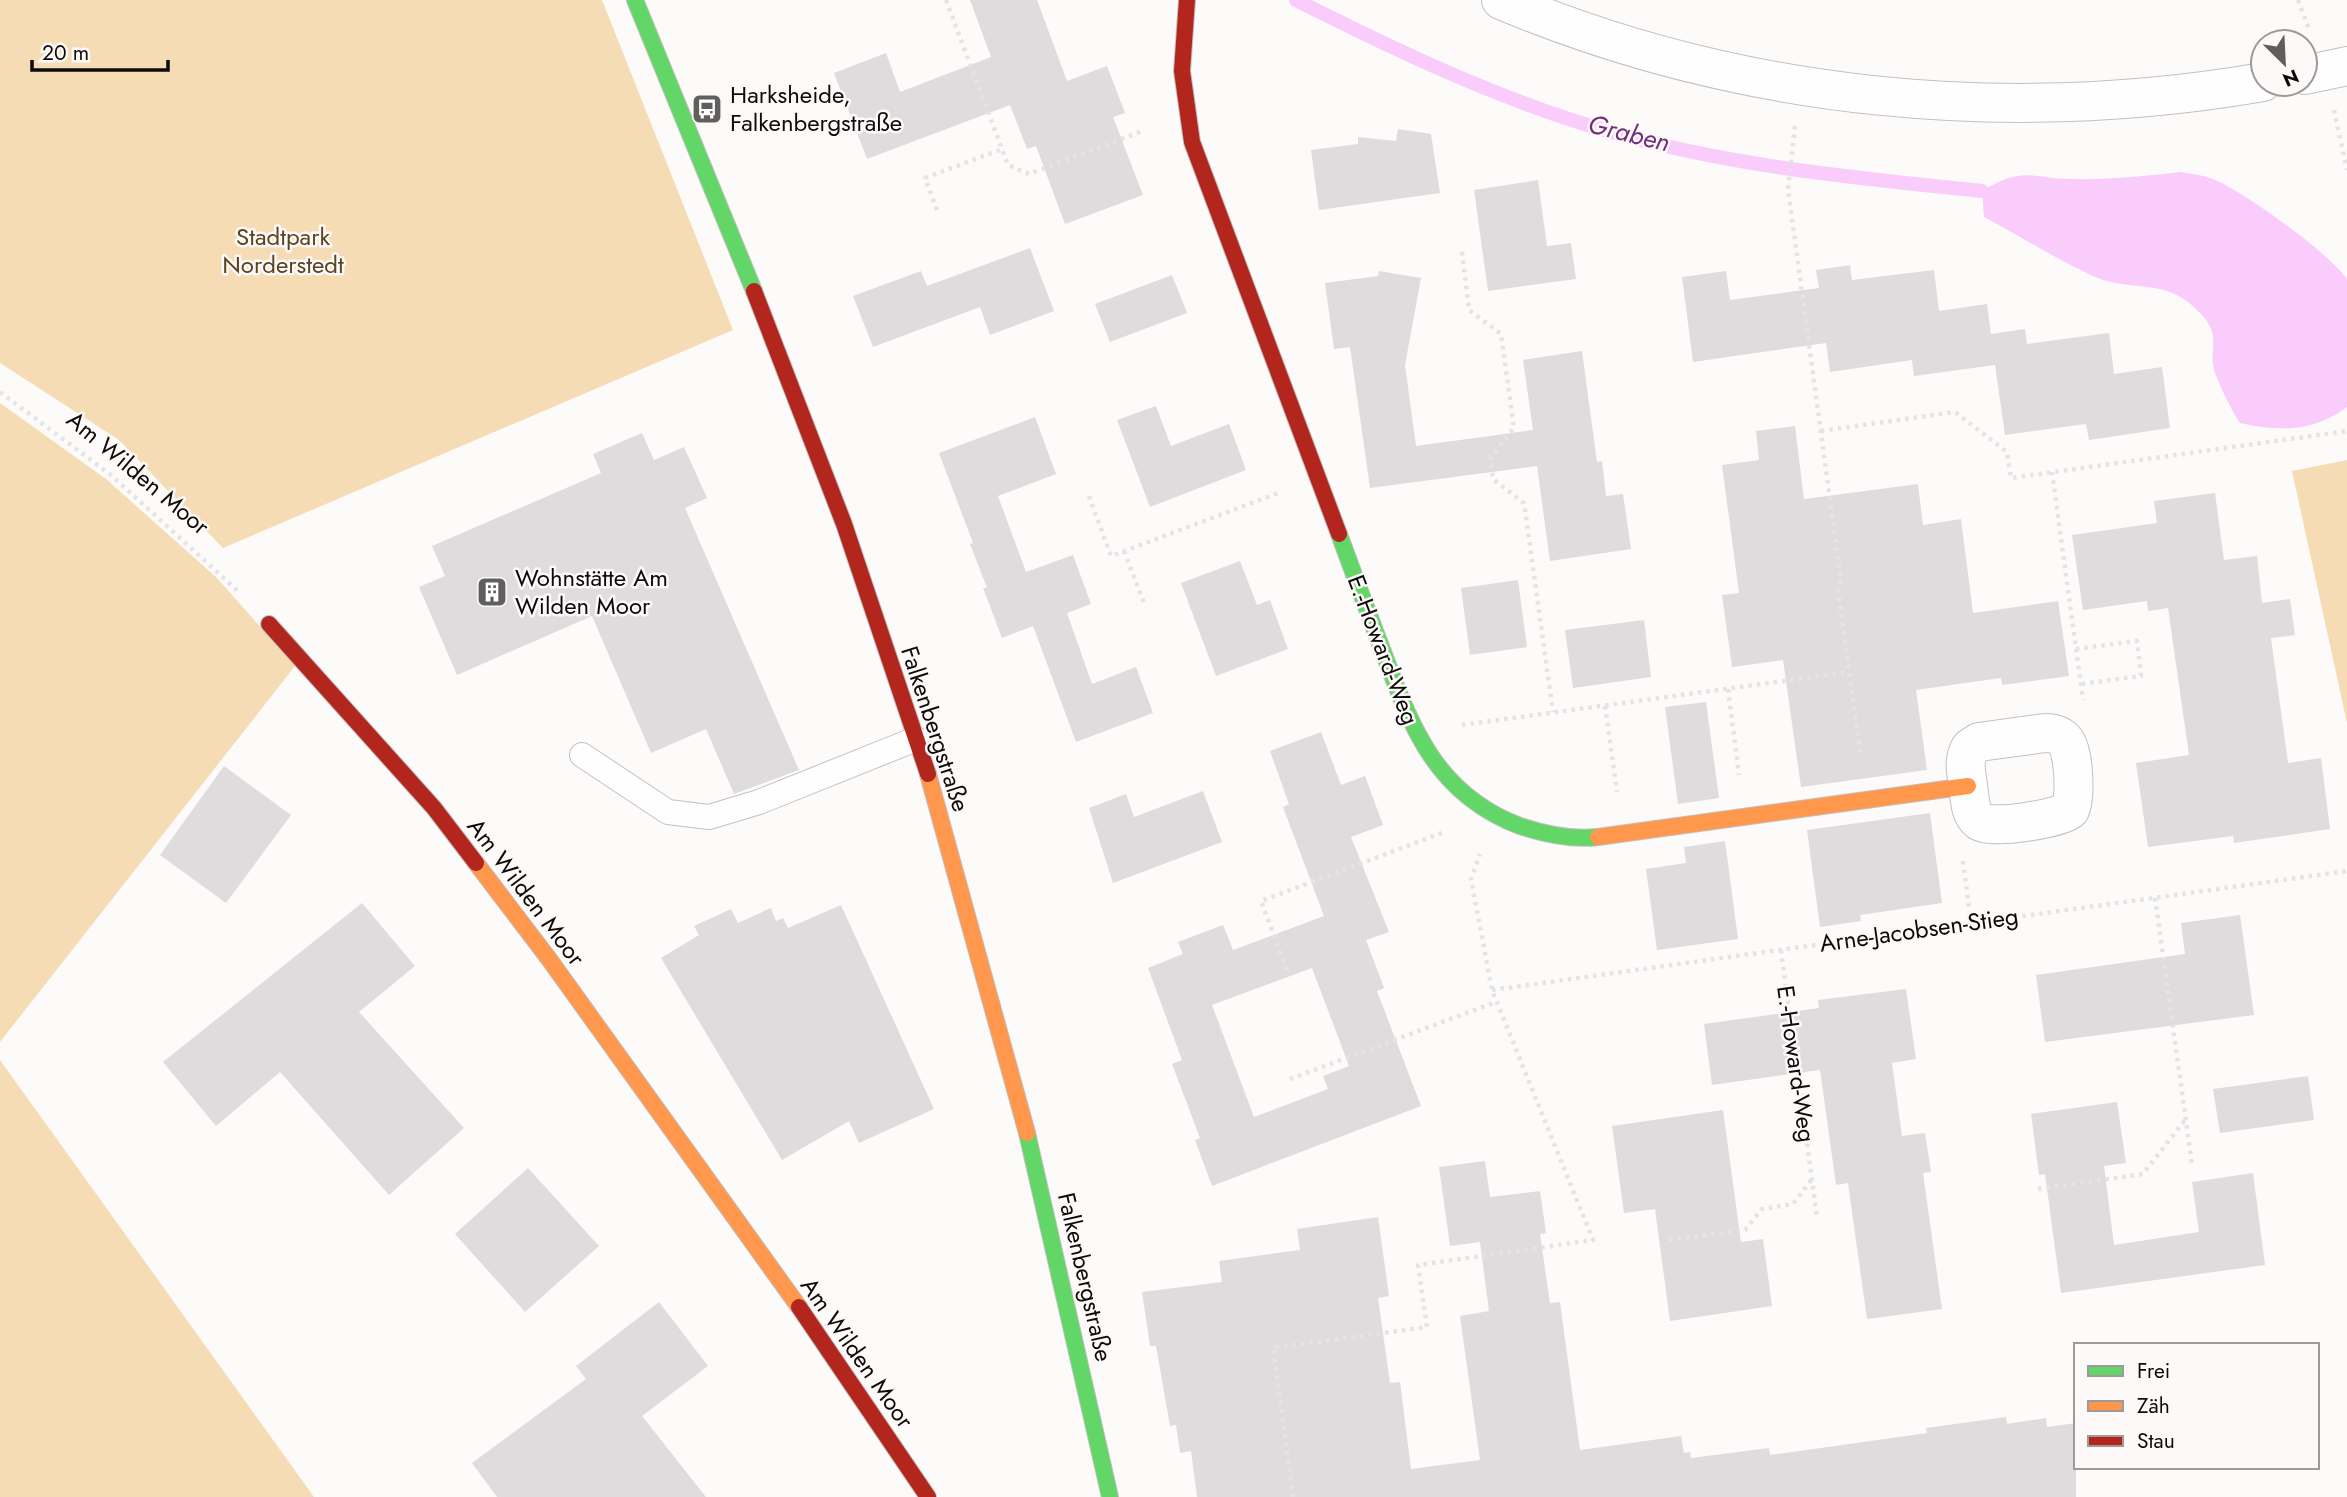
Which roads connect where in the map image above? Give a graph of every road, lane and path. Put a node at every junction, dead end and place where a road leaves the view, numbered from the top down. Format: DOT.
graph roads {
  1 [pos="635,0"];
  2 [pos="946,0"];
  3 [pos="1187,0"];
  4 [pos="1502,0"];
  5 [pos="2326,71"];
  6 [pos="2249,84"];
  7 [pos="1185,115"];
  8 [pos="1793,146"];
  9 [pos="1002,149"];
  10 [pos="2347,170"];
  11 [pos="937,210"];
  12 [pos="1462,252"];
  13 [pos="0,392"];
  14 [pos="1821,431"];
  15 [pos="2347,431"];
  16 [pos="2052,472"];
  17 [pos="1318,478"];
  18 [pos="1089,496"];
  19 [pos="1124,551"];
  20 [pos="1144,603"];
  21 [pos="269,624"];
  22 [pos="2076,649"];
  23 [pos="1849,672"];
  24 [pos="2081,684"];
  25 [pos="1728,689"];
  26 [pos="1605,706"];
  27 [pos="1553,712"];
  28 [pos="1414,732"];
  29 [pos="2060,737"];
  30 [pos="916,739"];
  31 [pos="582,755"];
  32 [pos="1867,801"];
  33 [pos="1974,804"];
  34 [pos="1492,815"];
  35 [pos="1745,817"];
  36 [pos="1623,834"];
  37 [pos="2347,871"];
  38 [pos="2155,898"];
  39 [pos="1971,923"];
  40 [pos="1781,950"];
  41 [pos="1287,970"];
  42 [pos="1492,990"];
  43 [pos="1496,1002"];
  44 [pos="1290,1079"];
  45 [pos="2186,1119"];
  46 [pos="2192,1164"];
  47 [pos="1812,1179"];
  48 [pos="2038,1189"];
  49 [pos="1817,1217"];
  50 [pos="1669,1240"];
  51 [pos="928,1497"];
  52 [pos="1110,1497"];
  53 [pos="1293,1497"];
  1 -- 30 [label="street, Falkenbergstraße"];
  2 -- 9 [label="path"];
  3 -- 7 [label="street, E.-Howard-Weg"];
  4 -- 6 [label="street"];
  5 -- 10 [label="path"];
  7 -- 9 [label="path"];
  7 -- 17 [label="street, E.-Howard-Weg"];
  8 -- 14 [label="path"];
  9 -- 11 [label="path"];
  12 -- 27 [label="path"];
  13 -- 21 [label="path, Am Wilden Moor"];
  14 -- 16 [label="path"];
  14 -- 23 [label="path"];
  15 -- 16 [label="path"];
  16 -- 22 [label="path"];
  17 -- 19 [label="path"];
  17 -- 28 [label="street, E.-Howard-Weg"];
  18 -- 19 [label="path"];
  19 -- 20 [label="path"];
  21 -- 51 [label="street, Am Wilden Moor"];
  22 -- 24 [label="path"];
  22 -- 24 [label="path"];
  23 -- 25 [label="path"];
  23 -- 32 [label="path"];
  24 -- 29 [label="path"];
  25 -- 26 [label="path"];
  25 -- 35 [label="path"];
  26 -- 27 [label="path"];
  26 -- 36 [label="path"];
  27 -- 28 [label="path"];
  28 -- 34 [label="street, E.-Howard-Weg"];
  29 -- 33 [label="street"];
  29 -- 33 [label="street, E.-Howard-Weg"];
  30 -- 31 [label="lane"];
  30 -- 52 [label="street, Falkenbergstraße"];
  32 -- 33 [label="street, E.-Howard-Weg"];
  32 -- 35 [label="street, E.-Howard-Weg"];
  33 -- 39 [label="path"];
  34 -- 36 [label="street, E.-Howard-Weg"];
  34 -- 41 [label="path"];
  34 -- 42 [label="path"];
  35 -- 36 [label="street, E.-Howard-Weg"];
  37 -- 38 [label="path, Arne-Jacobsen-Stieg"];
  38 -- 39 [label="path, Arne-Jacobsen-Stieg"];
  38 -- 45 [label="path"];
  39 -- 40 [label="path, Arne-Jacobsen-Stieg"];
  40 -- 42 [label="path, Arne-Jacobsen-Stieg"];
  40 -- 47 [label="path, E.-Howard-Weg"];
  42 -- 43 [label="path"];
  43 -- 44 [label="path"];
  43 -- 53 [label="path"];
  45 -- 46 [label="path"];
  45 -- 48 [label="path"];
  47 -- 49 [label="path, E.-Howard-Weg"];
  47 -- 50 [label="path, E.-Howard-Weg"];
}
